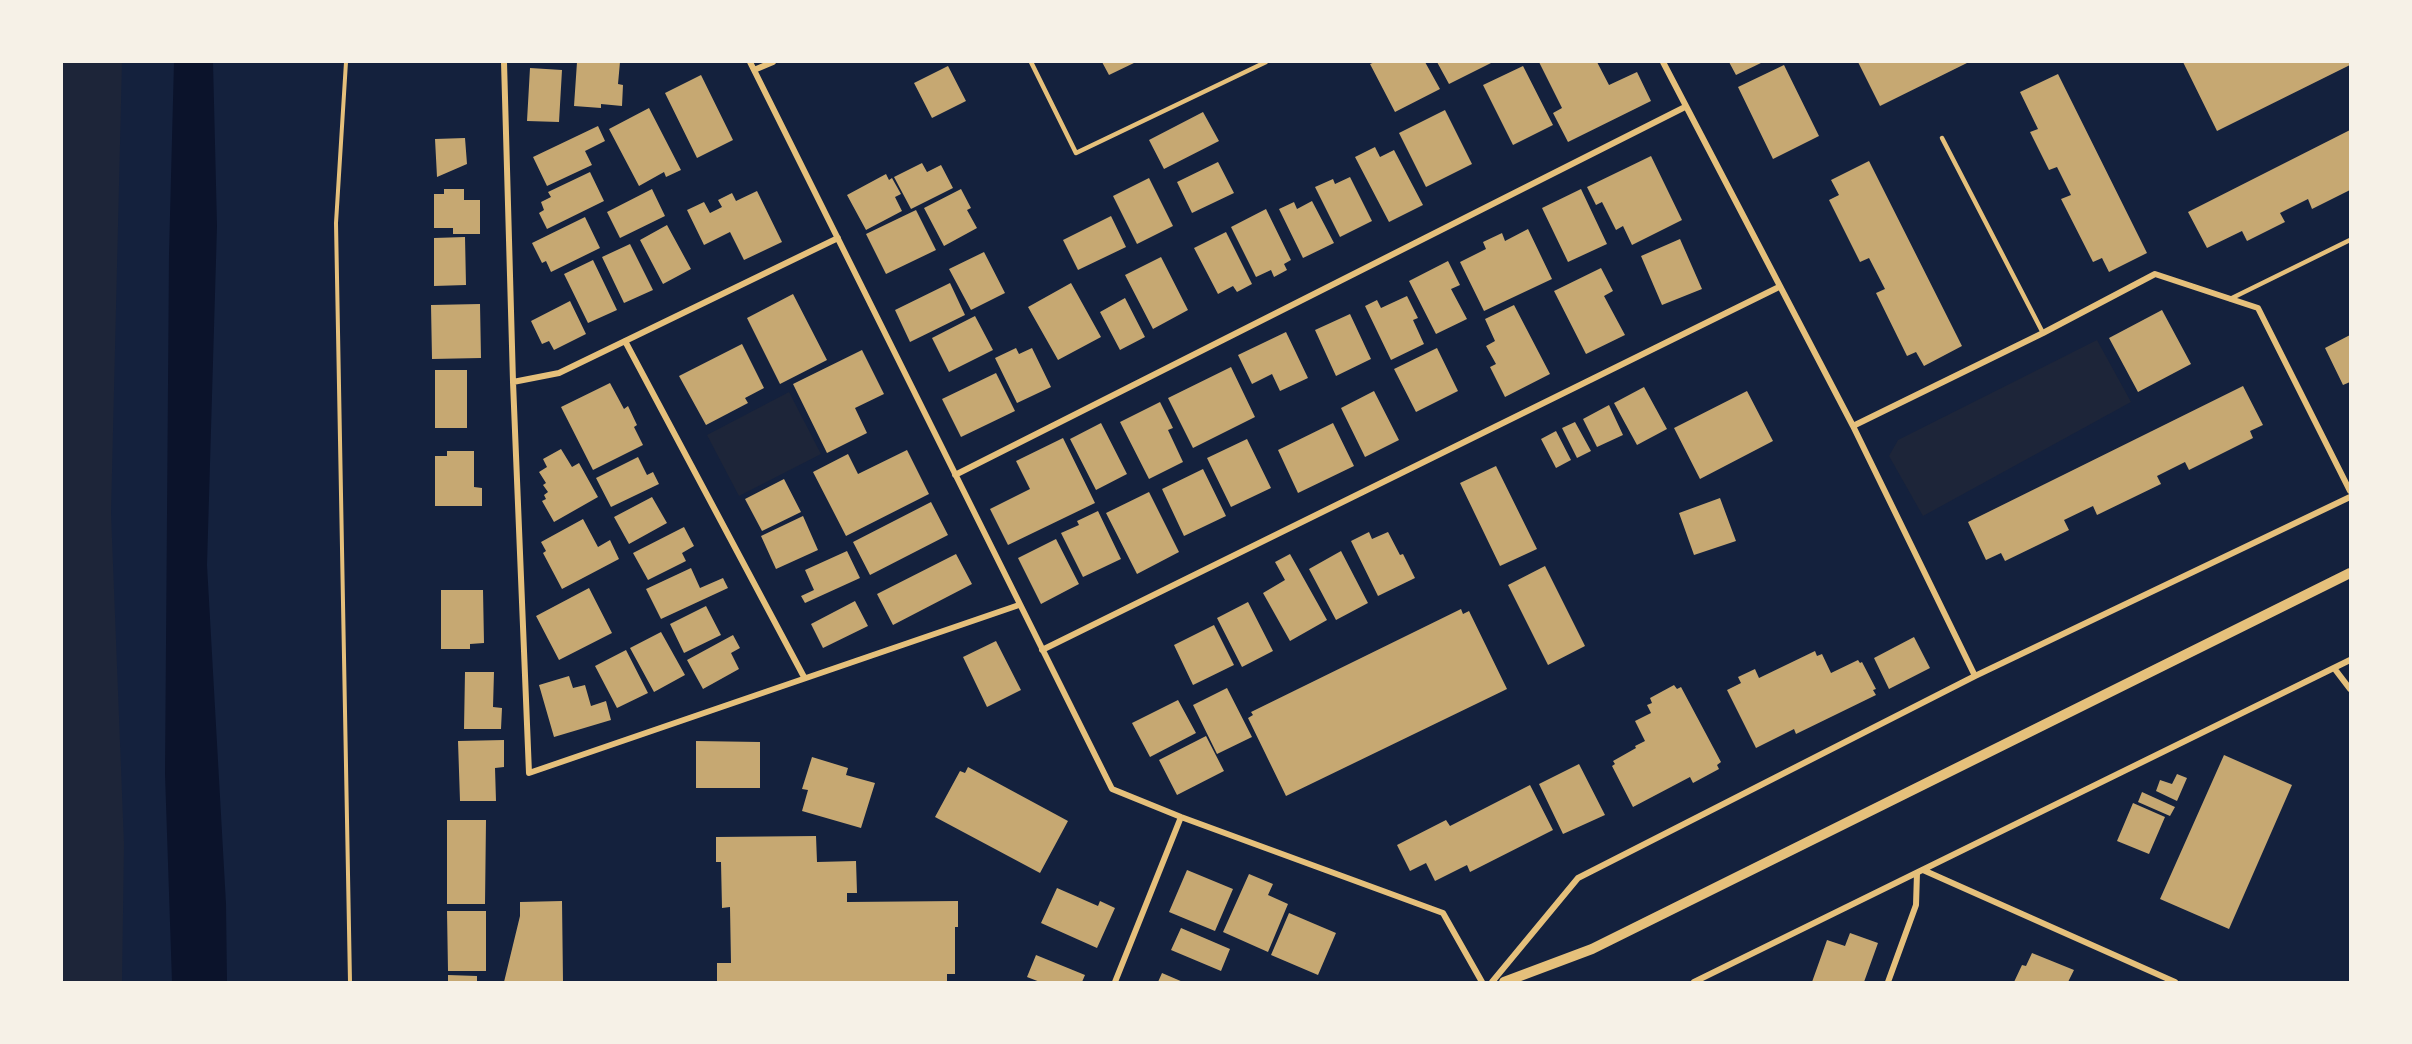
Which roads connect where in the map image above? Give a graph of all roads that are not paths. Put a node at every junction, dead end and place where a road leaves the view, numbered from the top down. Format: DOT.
graph roads {
  1 [pos="504,62"];
  2 [pos="750,62"];
  3 [pos="773,62"];
  4 [pos="1031,62"];
  5 [pos="1266,62"];
  6 [pos="1663,62"];
  7 [pos="754,70"];
  8 [pos="1685,106"];
  9 [pos="1942,138"];
  10 [pos="838,238"];
  11 [pos="2350,240"];
  12 [pos="1779,287"];
  13 [pos="2230,299"];
  14 [pos="2043,333"];
  15 [pos="625,341"];
  16 [pos="513,382"];
  17 [pos="1853,426"];
  18 [pos="955,475"];
  19 [pos="2350,491"];
  20 [pos="2350,497"];
  21 [pos="2350,573"];
  22 [pos="1019,605"];
  23 [pos="1042,650"];
  24 [pos="2350,660"];
  25 [pos="2334,668"];
  26 [pos="1975,676"];
  27 [pos="804,677"];
  28 [pos="2350,689"];
  29 [pos="1181,817"];
  30 [pos="1920,872"];
  31 [pos="1115,982"];
  32 [pos="1482,982"];
  33 [pos="1492,982"];
  34 [pos="1504,982"];
  35 [pos="1694,982"];
  36 [pos="1888,982"];
  37 [pos="2175,982"];
  1 -- 16 [label="street"];
  2 -- 7 [label="street"];
  3 -- 7 [label="street"];
  4 -- 5 [label="lane"];
  6 -- 8 [label="street"];
  7 -- 10 [label="street"];
  8 -- 12 [label="street"];
  8 -- 18 [label="street"];
  9 -- 14 [label="lane"];
  10 -- 15 [label="street"];
  10 -- 18 [label="street"];
  11 -- 13 [label="lane"];
  12 -- 17 [label="street"];
  12 -- 23 [label="street"];
  13 -- 14 [label="street"];
  13 -- 19 [label="street"];
  14 -- 17 [label="street"];
  15 -- 16 [label="street"];
  15 -- 27 [label="street"];
  16 -- 27 [label="street"];
  17 -- 26 [label="street"];
  18 -- 22 [label="street"];
  20 -- 26 [label="street"];
  21 -- 34 [label="street"];
  22 -- 23 [label="street"];
  22 -- 27 [label="street"];
  23 -- 29 [label="street"];
  24 -- 25 [label="street"];
  25 -- 28 [label="street"];
  25 -- 30 [label="street"];
  26 -- 33 [label="street"];
  29 -- 31 [label="street"];
  29 -- 32 [label="street"];
  30 -- 35 [label="street"];
  30 -- 36 [label="street"];
  30 -- 37 [label="street"];
}
